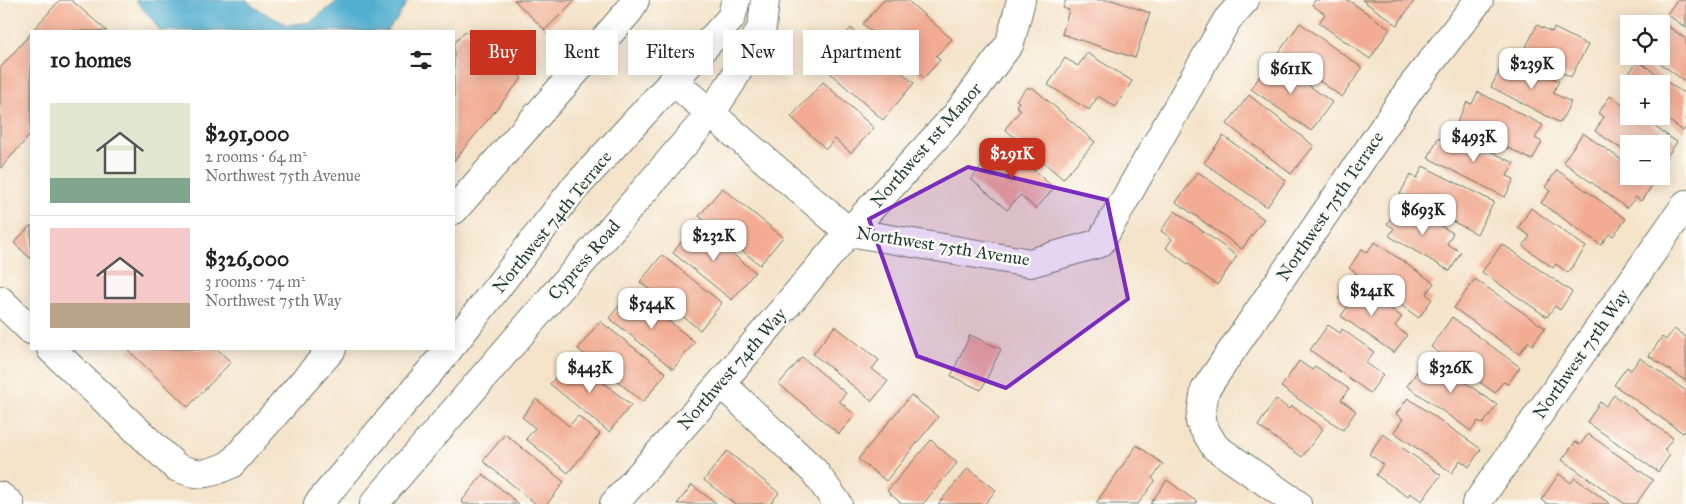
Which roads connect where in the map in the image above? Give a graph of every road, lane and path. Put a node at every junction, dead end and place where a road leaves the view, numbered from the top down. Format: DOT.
graph roads {
  1 [pos="635,0"];
  2 [pos="736,0"];
  3 [pos="765,0"];
  4 [pos="1021,0"];
  5 [pos="1245,0"];
  6 [pos="1479,0"];
  7 [pos="674,82"];
  8 [pos="711,113"];
  9 [pos="1686,204"];
  10 [pos="455,209"];
  11 [pos="849,232"];
  12 [pos="0,300"];
  13 [pos="30,329"];
  14 [pos="455,342"];
  15 [pos="52,350"];
  16 [pos="331,350"];
  17 [pos="448,350"];
  18 [pos="721,382"];
  19 [pos="0,496"];
  20 [pos="10,504"];
  21 [pos="318,504"];
  22 [pos="374,504"];
  23 [pos="614,504"];
  24 [pos="838,504"];
  25 [pos="1297,504"];
  26 [pos="1476,504"];
  1 -- 10 [label="street"];
  2 -- 7 [label="street"];
  3 -- 8 [label="street, Cypress Road"];
  4 -- 11 [label="street, Northwest 1st Manor"];
  5 -- 11 [label="street, Northwest 75th Avenue"];
  6 -- 25 [label="street, Northwest 75th Terrace"];
  7 -- 8 [label="street, Northwest 75th Avenue"];
  7 -- 14 [label="street, Northwest 74th Terrace"];
  8 -- 11 [label="street, Northwest 75th Avenue"];
  8 -- 22 [label="street, Cypress Road"];
  9 -- 26 [label="street, Northwest 75th Way"];
  11 -- 18 [label="street, Northwest 74th Way"];
  12 -- 13 [label="street"];
  15 -- 16 [label="street"];
  17 -- 21 [label="street"];
  18 -- 23 [label="street, Northwest 74th Way"];
  18 -- 24 [label="street"];
  19 -- 20 [label="street"];
}
